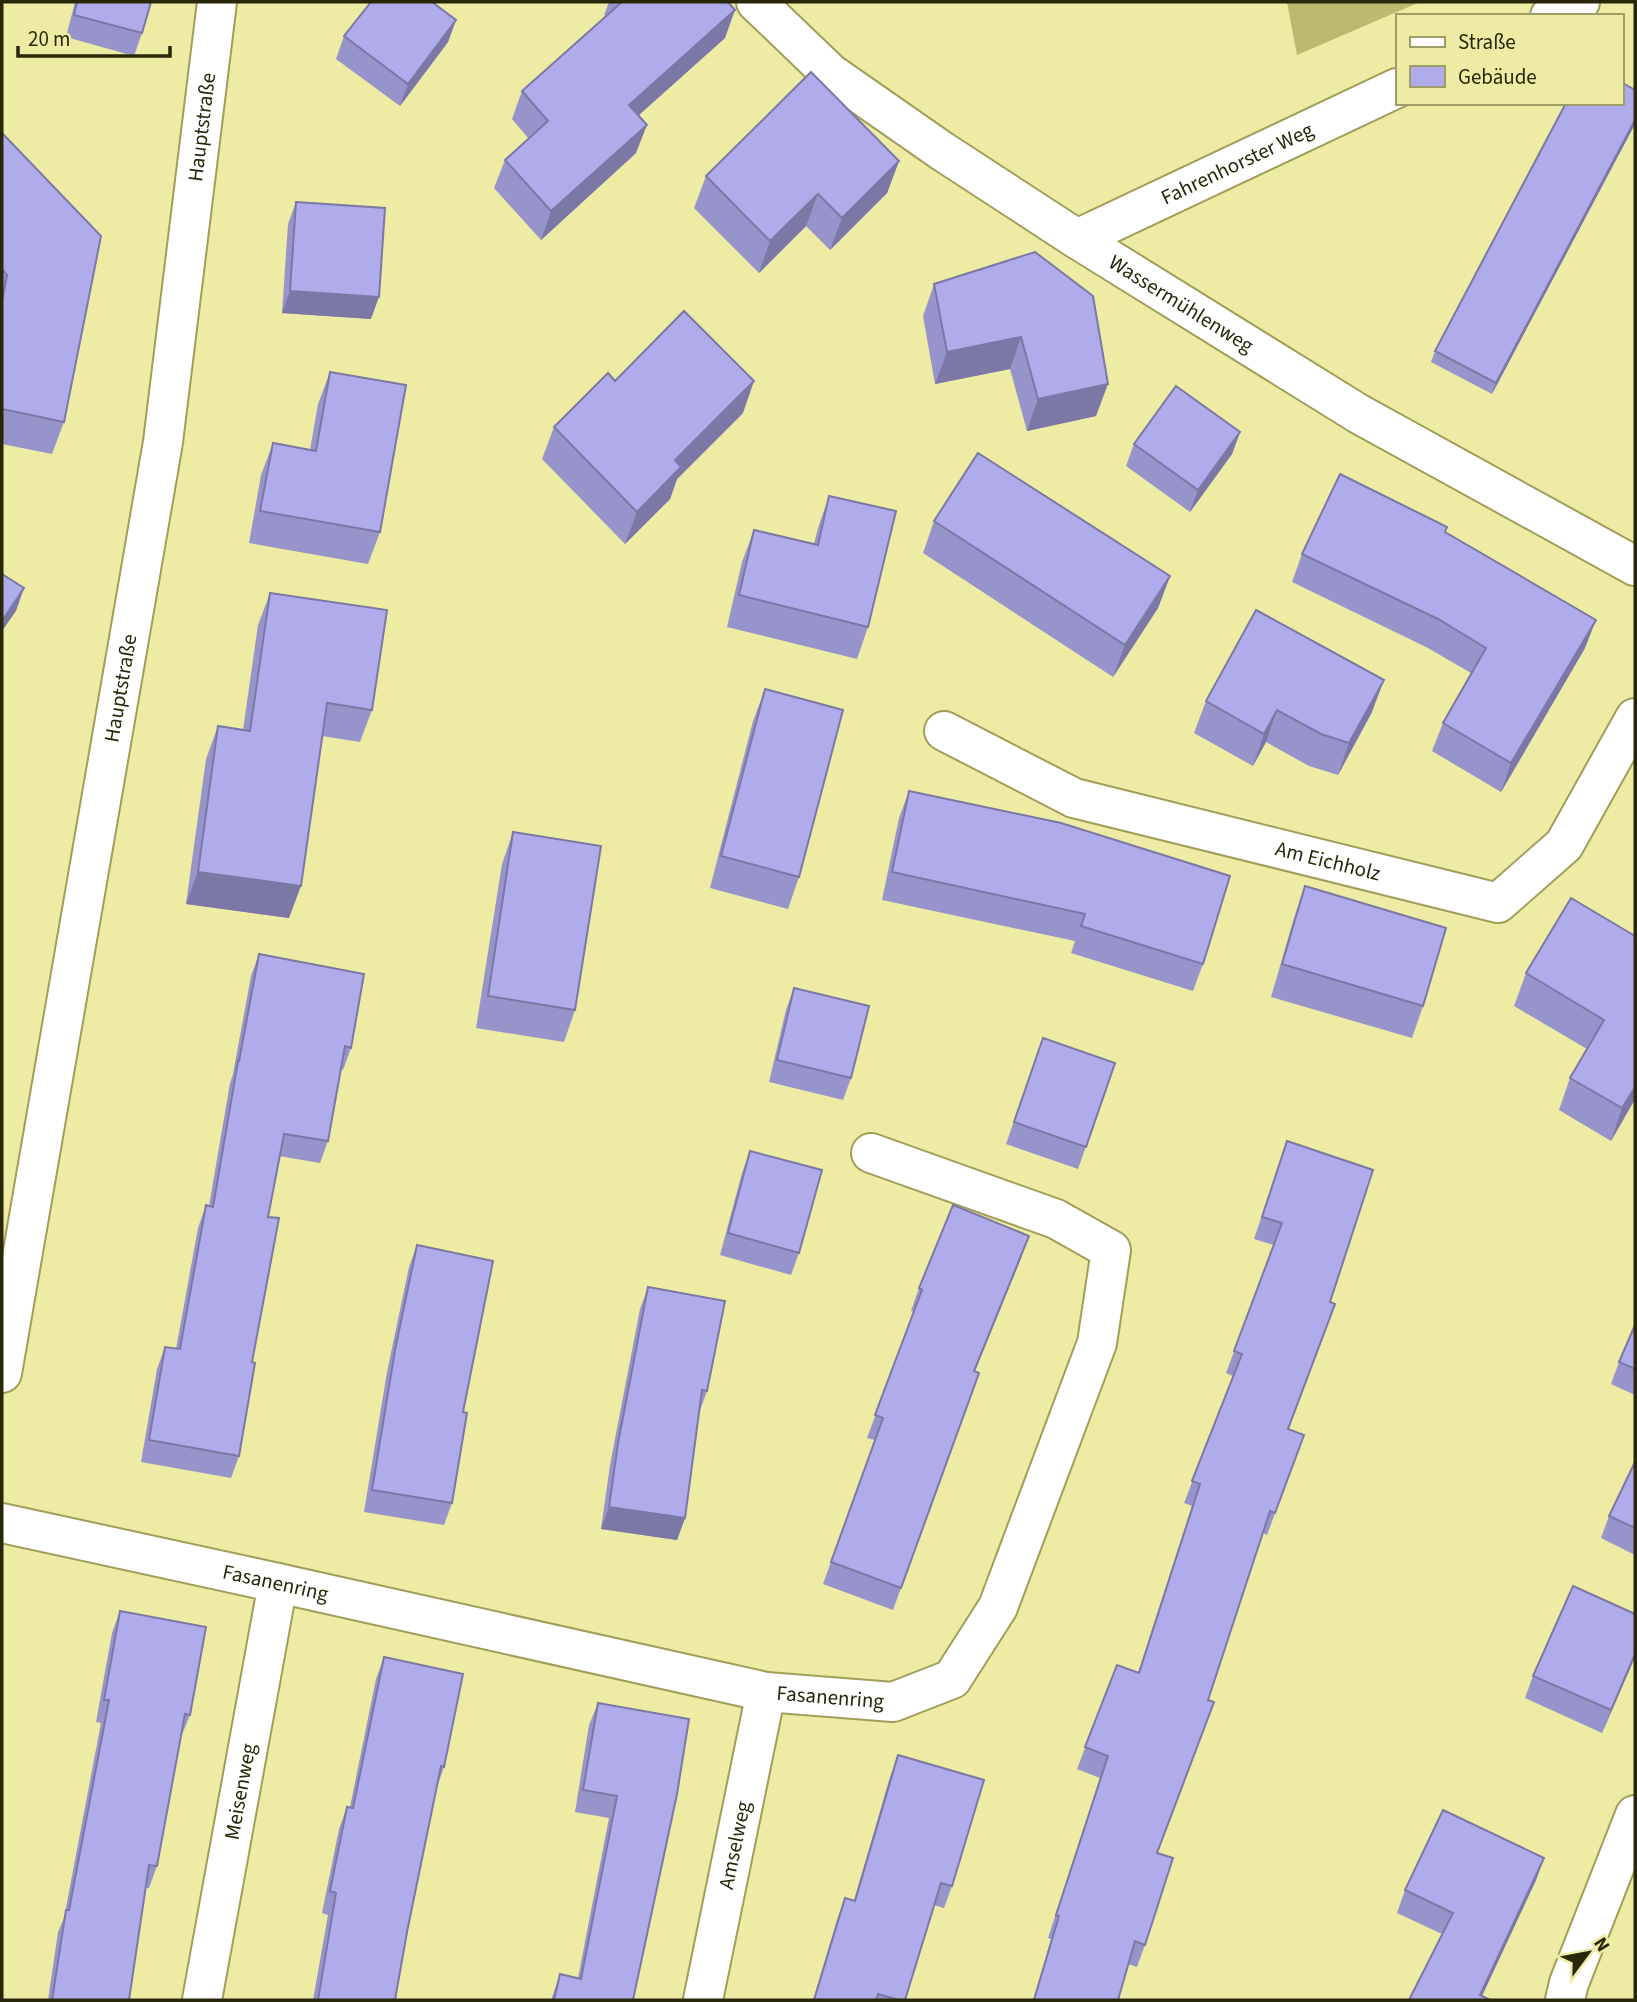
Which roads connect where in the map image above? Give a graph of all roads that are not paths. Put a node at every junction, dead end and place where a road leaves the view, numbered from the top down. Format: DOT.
graph roads {
  1 [pos="217,2"];
  2 [pos="756,2"];
  3 [pos="1580,2"];
  4 [pos="1554,14"];
  5 [pos="1396,88"];
  6 [pos="1077,239"];
  7 [pos="1635,566"];
  8 [pos="1635,718"];
  9 [pos="944,731"];
  10 [pos="871,1153"];
  11 [pos="2,1373"];
  12 [pos="2,1523"];
  13 [pos="278,1583"];
  14 [pos="766,1692"];
  15 [pos="1635,1815"];
  16 [pos="202,2000"];
  17 [pos="704,2000"];
  18 [pos="1566,2000"];
  1 -- 11 [label="street, Hauptstraße"];
  2 -- 6 [label="street, Wassermühlenweg"];
  3 -- 4 [label="street"];
  5 -- 6 [label="street, Fahrenhorster Weg"];
  6 -- 7 [label="street, Wassermühlenweg"];
  8 -- 9 [label="street, Am Eichholz"];
  10 -- 14 [label="street, Fasanenring"];
  12 -- 13 [label="street, Fasanenring"];
  13 -- 14 [label="street, Fasanenring"];
  13 -- 16 [label="street, Meisenweg"];
  14 -- 17 [label="street, Amselweg"];
  15 -- 18 [label="street"];
}
